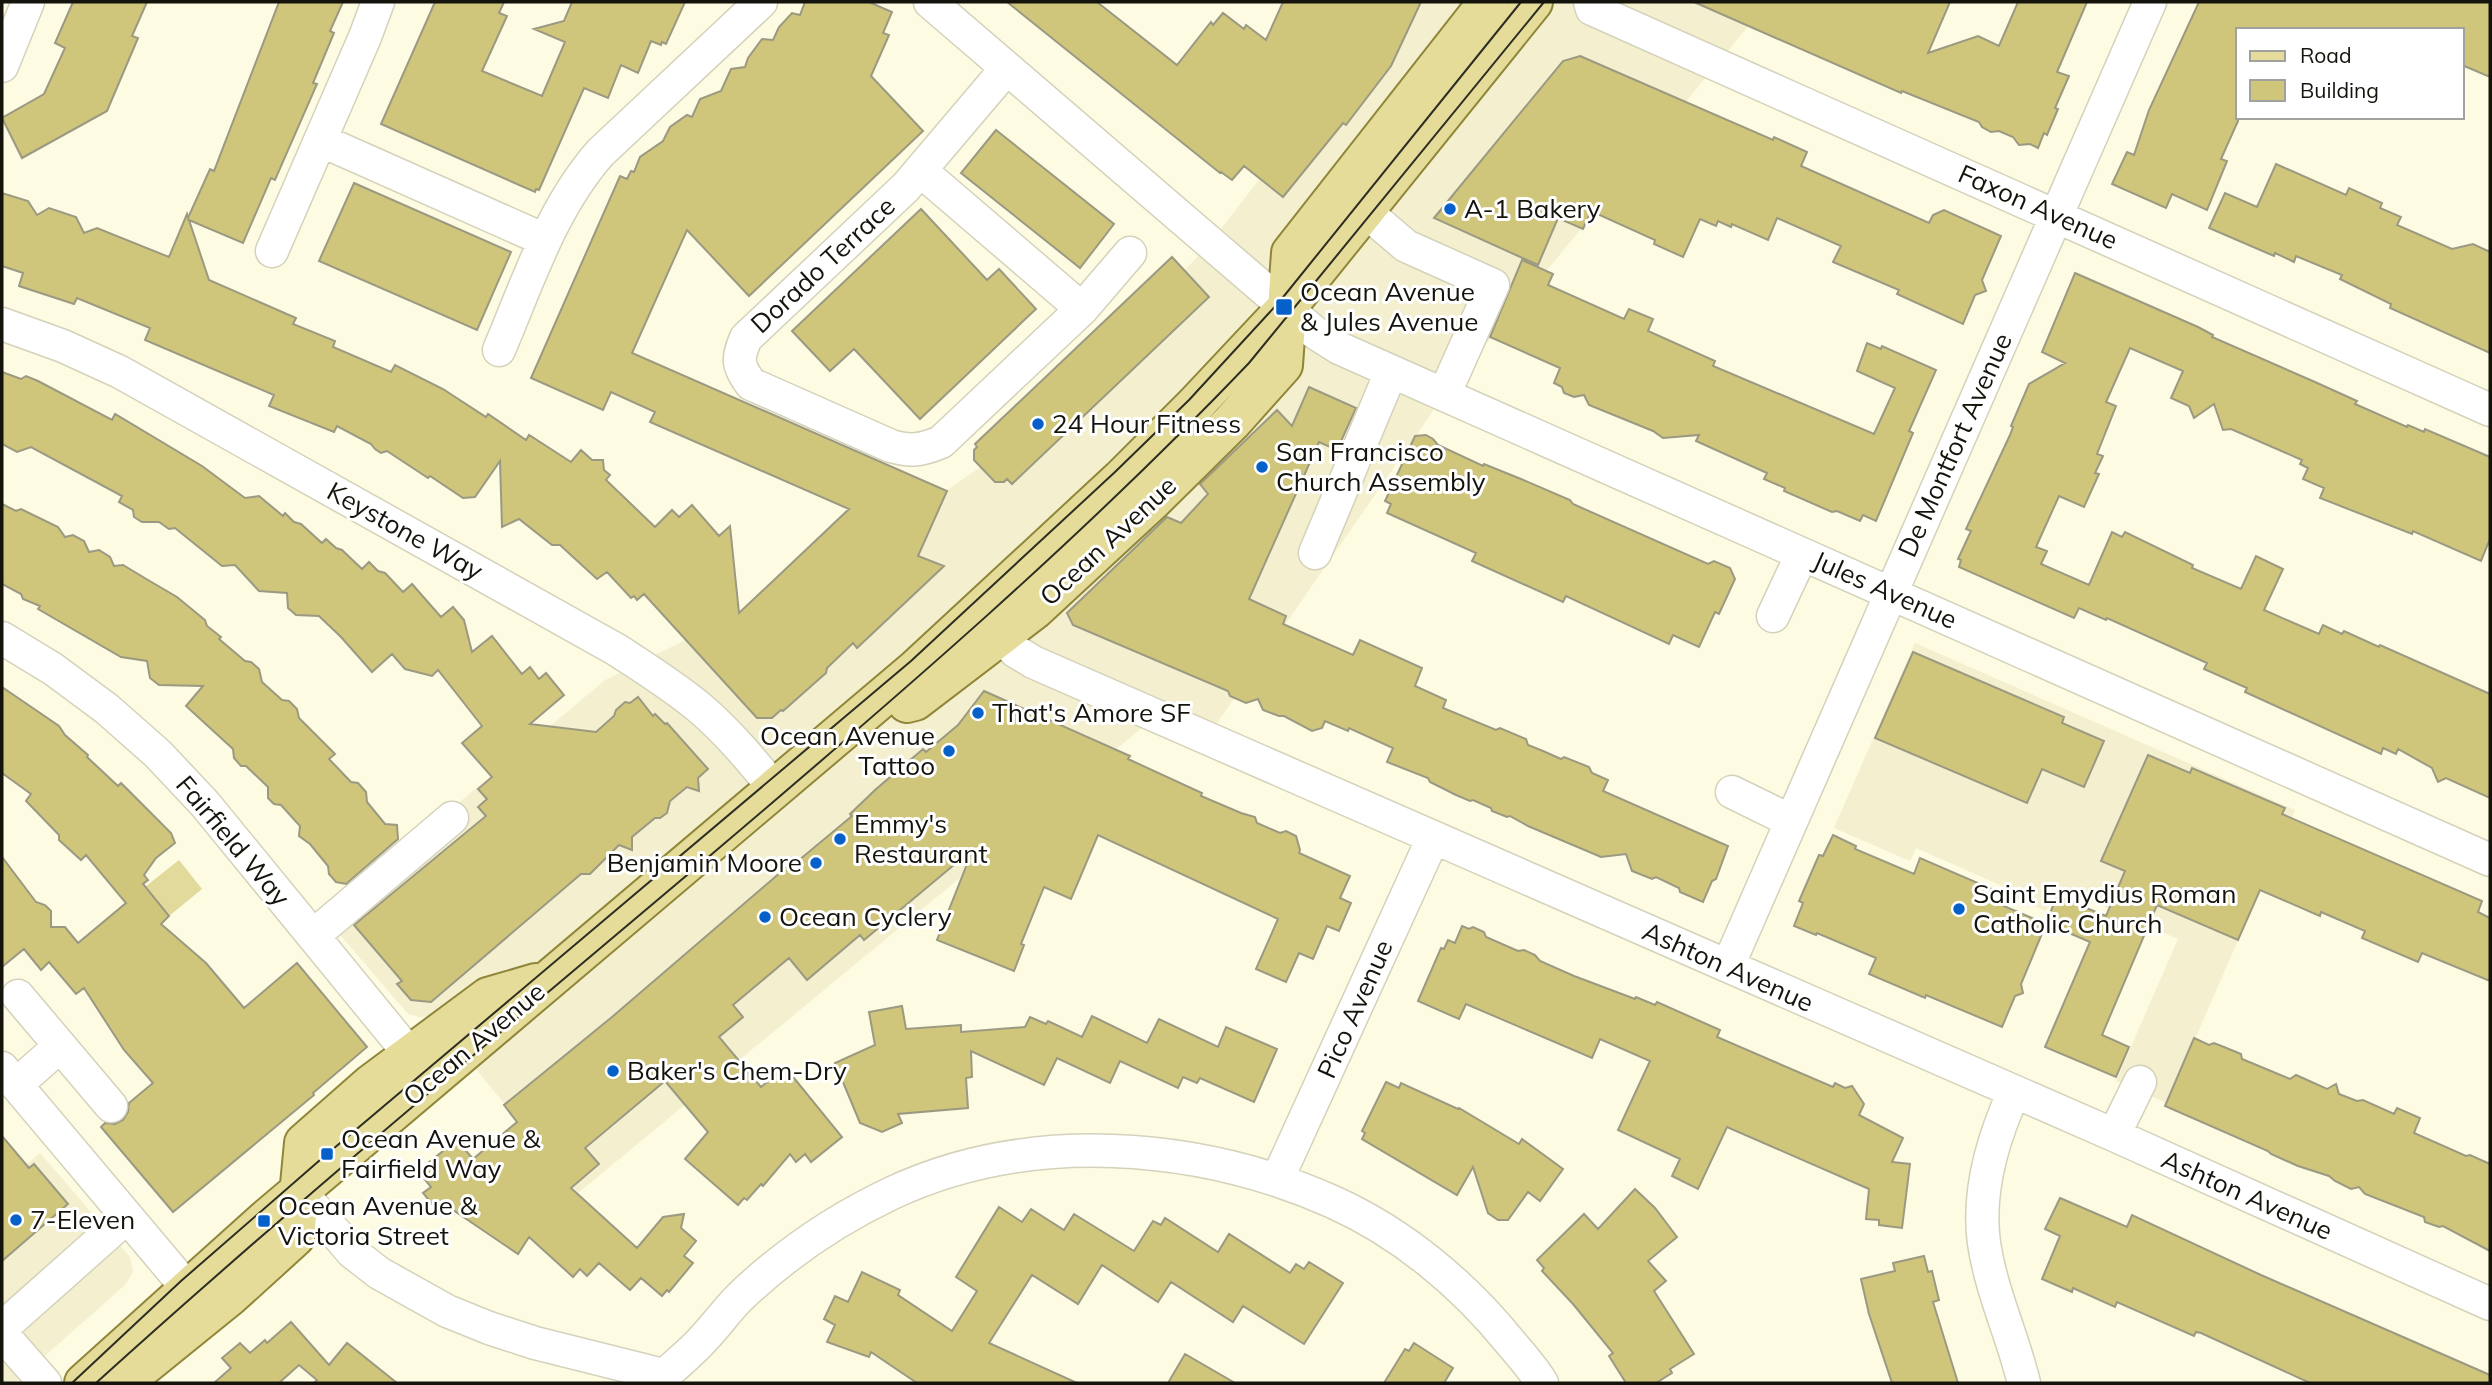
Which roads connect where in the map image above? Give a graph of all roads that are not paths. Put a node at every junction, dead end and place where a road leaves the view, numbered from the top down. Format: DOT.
graph roads {
  1 [pos="28,2"];
  2 [pos="378,2"];
  3 [pos="761,2"];
  4 [pos="930,2"];
  5 [pos="1488,2"];
  6 [pos="1532,2"];
  7 [pos="1590,2"];
  8 [pos="2150,2"];
  9 [pos="2,66"];
  10 [pos="1006,68"];
  11 [pos="320,140"];
  12 [pos="921,171"];
  13 [pos="1365,211"];
  14 [pos="2056,215"];
  15 [pos="545,240"];
  16 [pos="272,251"];
  17 [pos="1130,253"];
  18 [pos="1287,307"];
  19 [pos="1082,309"];
  20 [pos="2,324"];
  21 [pos="499,350"];
  22 [pos="1391,372"];
  23 [pos="1444,395"];
  24 [pos="2490,410"];
  25 [pos="1315,553"];
  26 [pos="1802,554"];
  27 [pos="1891,592"];
  28 [pos="1773,617"];
  29 [pos="988,625"];
  30 [pos="2,638"];
  31 [pos="775,789"];
  32 [pos="1732,792"];
  33 [pos="452,818"];
  34 [pos="1791,821"];
  35 [pos="1433,838"];
  36 [pos="2490,860"];
  37 [pos="313,936"];
  38 [pos="1728,966"];
  39 [pos="18,996"];
  40 [pos="61,1046"];
  41 [pos="421,1068"];
  42 [pos="9,1076"];
  43 [pos="2140,1082"];
  44 [pos="2014,1092"];
  45 [pos="111,1106"];
  46 [pos="2114,1135"];
  47 [pos="1277,1180"];
  48 [pos="300,1191"];
  49 [pos="127,1217"];
  50 [pos="188,1289"];
  51 [pos="2490,1304"];
  52 [pos="2,1328"];
  53 [pos="2,1334"];
  54 [pos="667,1379"];
  55 [pos="45,1383"];
  56 [pos="84,1383"];
  57 [pos="119,1383"];
  58 [pos="1542,1383"];
  59 [pos="2024,1383"];
  1 -- 9 [label="street"];
  2 -- 11 [label="street"];
  3 -- 15 [label="street"];
  4 -- 10 [label="street"];
  5 -- 18 [label="main road, Ocean Avenue"];
  6 -- 13 [label="main road"];
  7 -- 14 [label="street, Faxon Avenue"];
  8 -- 14 [label="street, De Montfort Avenue"];
  10 -- 12 [label="street, Dorado Terrace"];
  10 -- 18 [label="street"];
  11 -- 15 [label="street"];
  11 -- 16 [label="street"];
  12 -- 19 [label="street"];
  12 -- 19 [label="street, Dorado Terrace"];
  13 -- 18 [label="main road"];
  13 -- 23 [label="street"];
  14 -- 24 [label="street, Faxon Avenue"];
  14 -- 27 [label="street, De Montfort Avenue"];
  15 -- 21 [label="street"];
  17 -- 19 [label="street, Dorado Terrace"];
  18 -- 22 [label="street, Jules Avenue"];
  18 -- 29 [label="main road, Ocean Avenue"];
  20 -- 31 [label="street, Keystone Way"];
  22 -- 23 [label="street, Jules Avenue"];
  22 -- 25 [label="street"];
  23 -- 26 [label="street, Jules Avenue"];
  26 -- 27 [label="street, Jules Avenue"];
  26 -- 28 [label="street"];
  27 -- 34 [label="street, De Montfort Avenue"];
  27 -- 36 [label="street, Jules Avenue"];
  29 -- 31 [label="main road, Ocean Avenue"];
  29 -- 35 [label="street, Ashton Avenue"];
  30 -- 37 [label="street, Fairfield Way"];
  31 -- 41 [label="main road, Ocean Avenue"];
  32 -- 34 [label="street"];
  33 -- 37 [label="street"];
  34 -- 38 [label="street, De Montfort Avenue"];
  35 -- 38 [label="street, Ashton Avenue"];
  35 -- 47 [label="street, Pico Avenue"];
  37 -- 41 [label="street, Fairfield Way"];
  38 -- 44 [label="street, Ashton Avenue"];
  39 -- 40 [label="street"];
  40 -- 42 [label="street"];
  40 -- 45 [label="street"];
  41 -- 48 [label="main road, Ocean Avenue"];
  42 -- 49 [label="street"];
  43 -- 46 [label="street"];
  44 -- 46 [label="street, Ashton Avenue"];
  44 -- 59 [label="street"];
  46 -- 51 [label="street, Ashton Avenue"];
  47 -- 54 [label="street"];
  47 -- 58 [label="street"];
  48 -- 50 [label="main road, Ocean Avenue"];
  48 -- 54 [label="street"];
  48 -- 57 [label="main road"];
  49 -- 50 [label="street"];
  49 -- 52 [label="street"];
  50 -- 56 [label="main road, Ocean Avenue"];
  53 -- 55 [label="street"];
}
